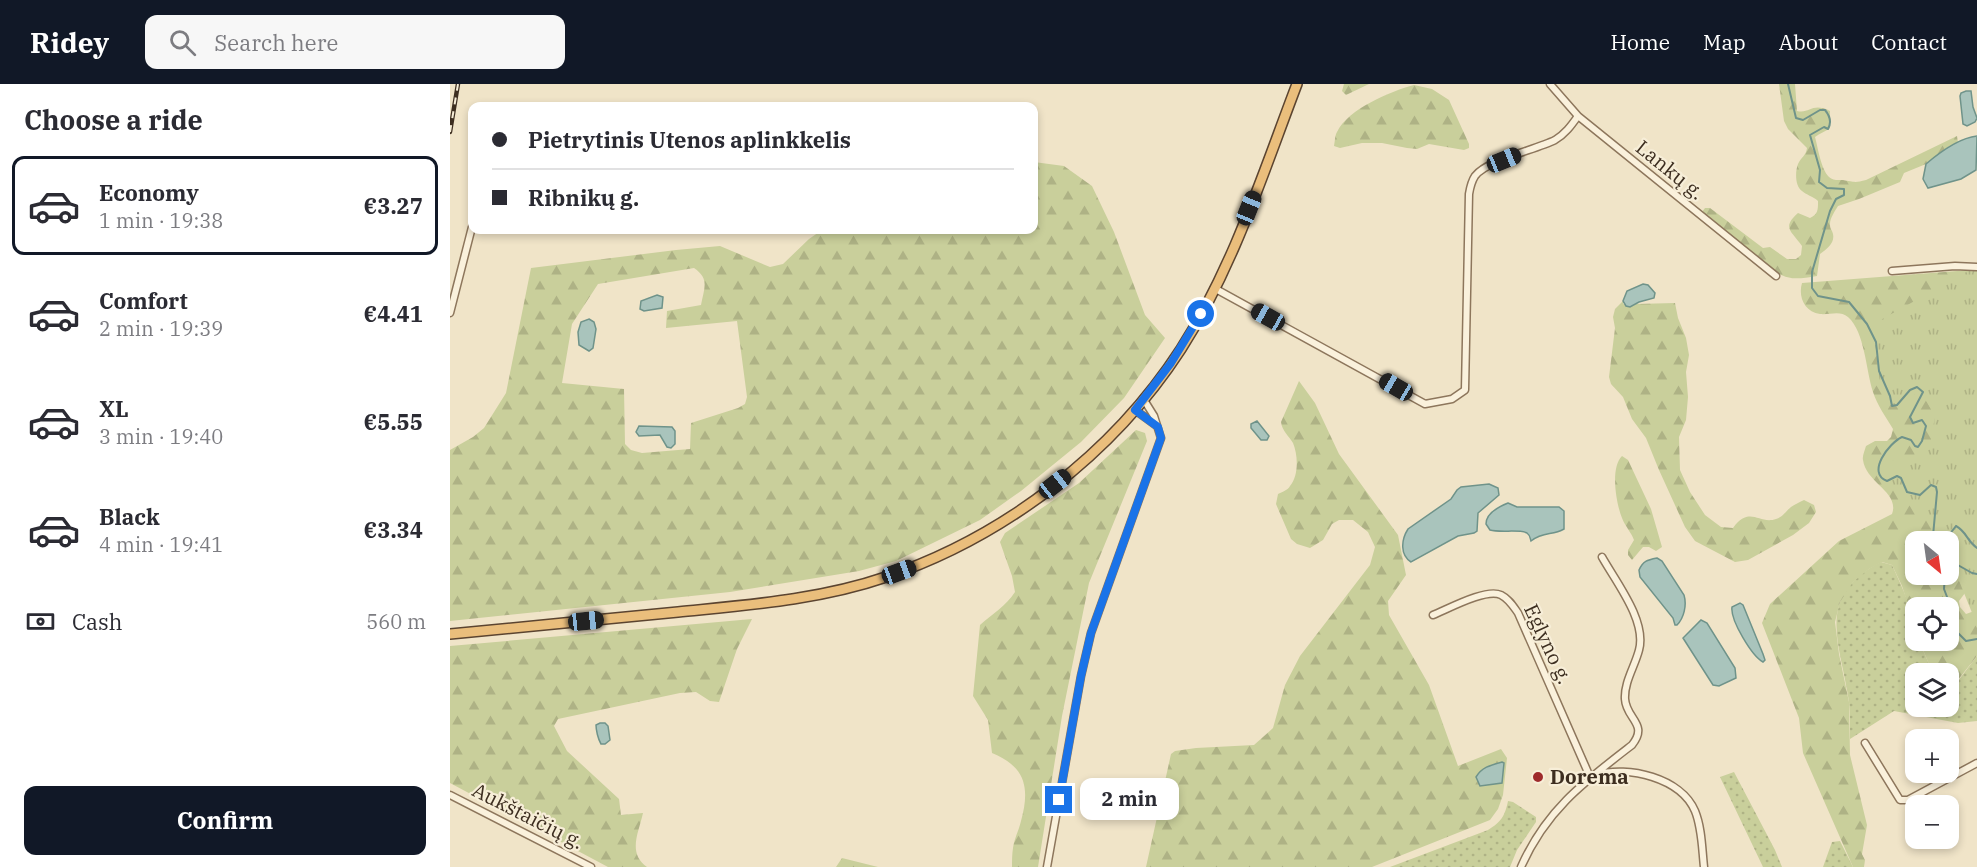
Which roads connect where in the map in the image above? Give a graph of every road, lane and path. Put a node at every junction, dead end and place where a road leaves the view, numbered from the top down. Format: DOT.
graph roads {
  1 [pos="1298,84"];
  2 [pos="1550,84"];
  3 [pos="1578,116"];
  4 [pos="470,234"];
  5 [pos="1977,267"];
  6 [pos="1892,271"];
  7 [pos="1776,276"];
  8 [pos="1215,288"];
  9 [pos="450,313"];
  10 [pos="1144,400"];
  11 [pos="1135,410"];
  12 [pos="1158,427"];
  13 [pos="1602,557"];
  14 [pos="1432,615"];
  15 [pos="450,634"];
  16 [pos="1865,743"];
  17 [pos="1977,763"];
  18 [pos="1590,777"];
  19 [pos="450,795"];
  20 [pos="591,867"];
  21 [pos="1047,867"];
  22 [pos="1521,867"];
  23 [pos="1704,867"];
  1 -- 8 [label="highway"];
  2 -- 3 [label="street, Lankų g."];
  3 -- 7 [label="street, Lankų g."];
  3 -- 8 [label="street"];
  4 -- 9 [label="street"];
  5 -- 6 [label="street"];
  8 -- 10 [label="highway"];
  10 -- 11 [label="highway"];
  10 -- 12 [label="street"];
  11 -- 12 [label="street"];
  11 -- 15 [label="highway"];
  12 -- 21 [label="street"];
  13 -- 18 [label="street"];
  14 -- 18 [label="street, Eglyno g."];
  16 -- 17 [label="street"];
  18 -- 22 [label="street"];
  18 -- 23 [label="street"];
  19 -- 20 [label="street, Aukštaičių g."];
}
